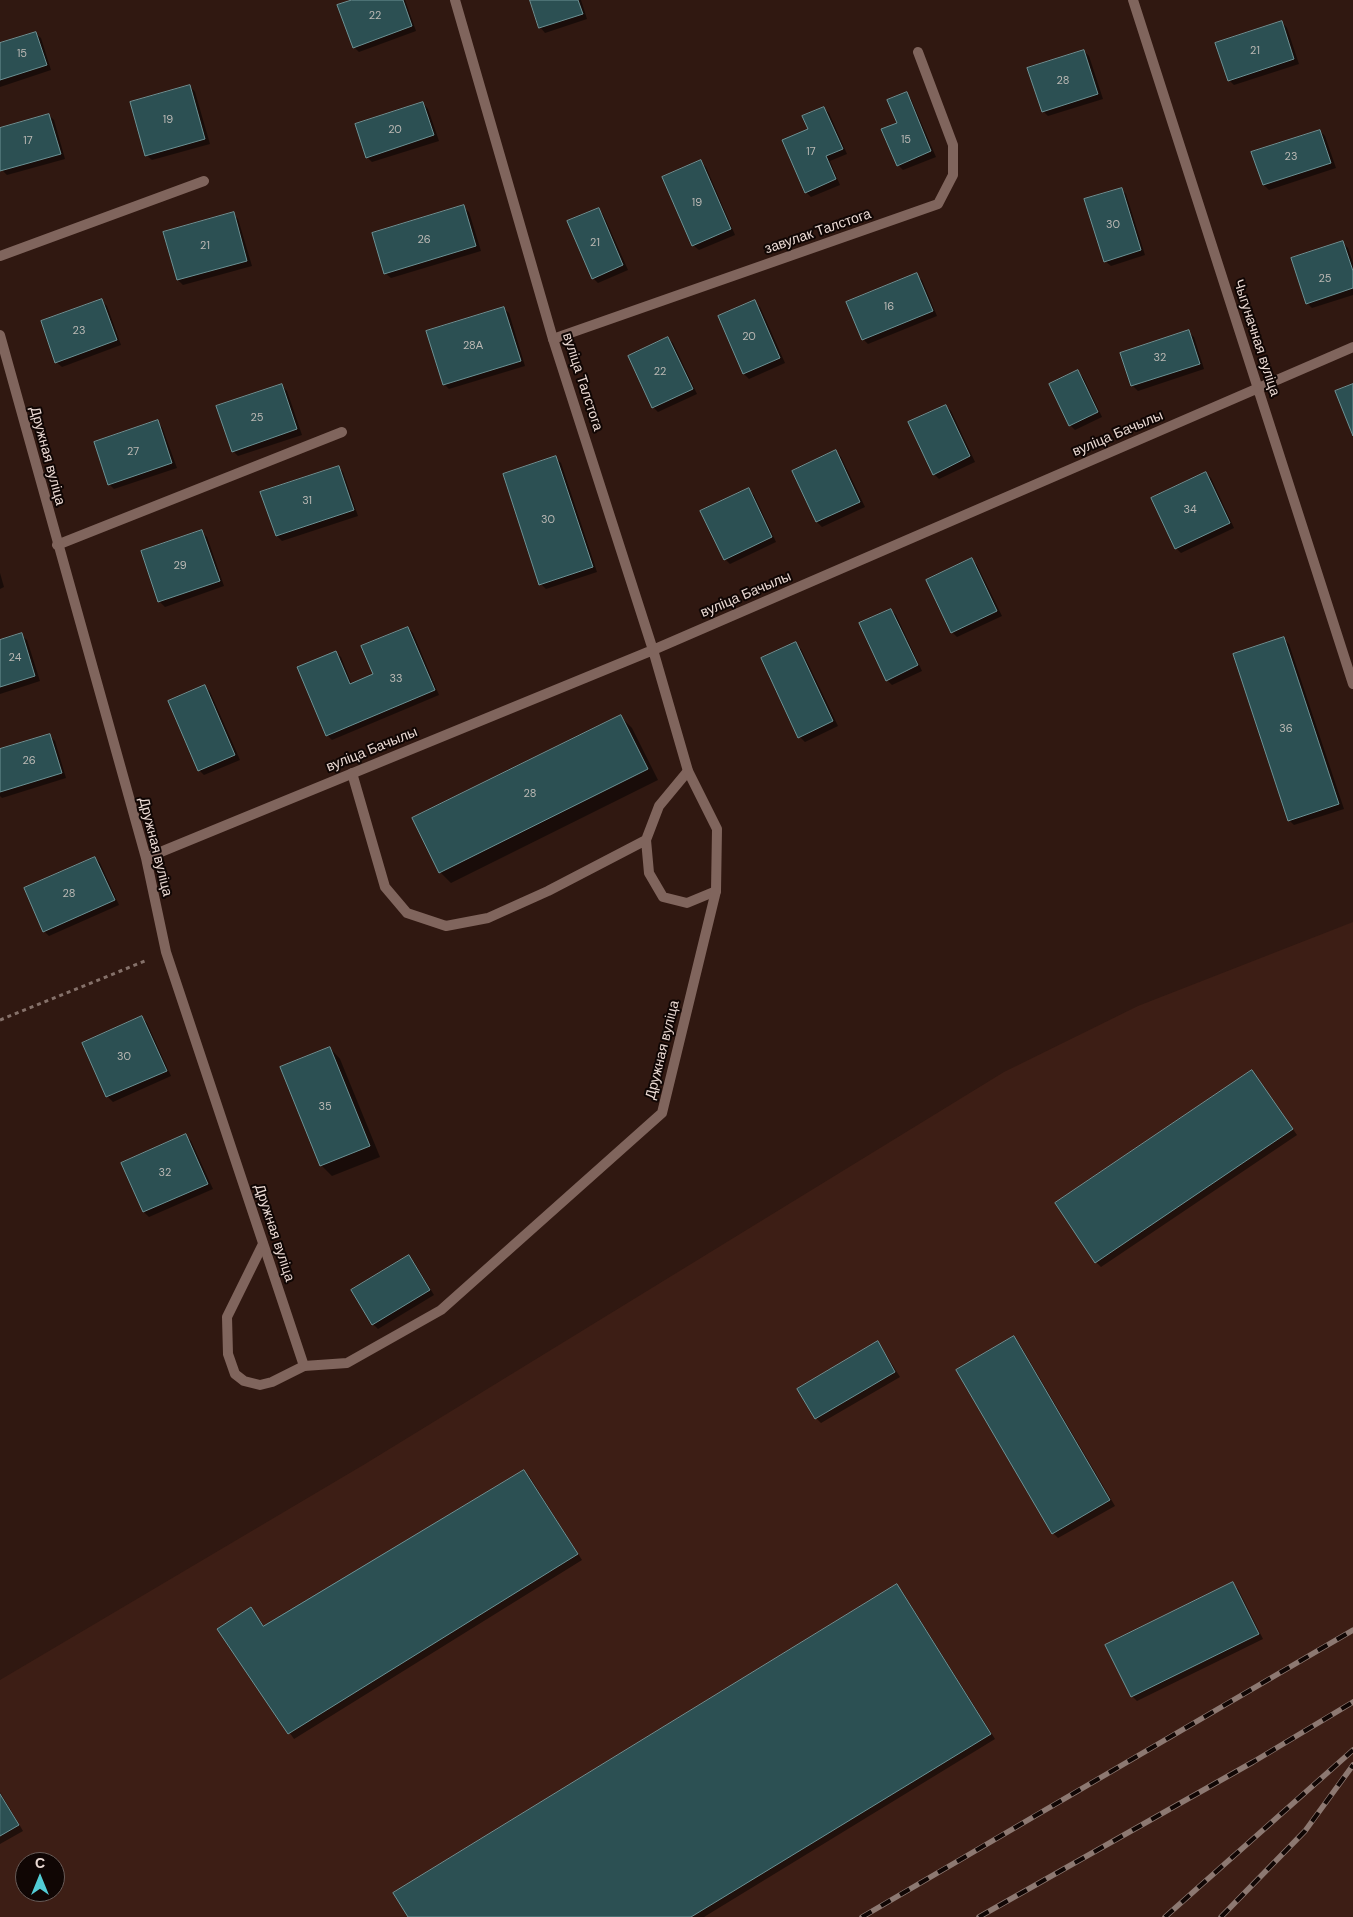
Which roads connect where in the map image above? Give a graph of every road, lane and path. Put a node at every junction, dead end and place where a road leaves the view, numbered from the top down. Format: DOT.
graph roads {
  1 [pos="455,0"];
  2 [pos="1133,0"];
  3 [pos="918,52"];
  4 [pos="204,181"];
  5 [pos="0,256"];
  6 [pos="0,335"];
  7 [pos="553,338"];
  8 [pos="1353,347"];
  9 [pos="1258,389"];
  10 [pos="342,432"];
  11 [pos="58,545"];
  12 [pos="652,650"];
  13 [pos="1353,684"];
  14 [pos="688,771"];
  15 [pos="352,773"];
  16 [pos="646,840"];
  17 [pos="146,858"];
  18 [pos="716,891"];
  19 [pos="166,952"];
  20 [pos="0,1020"];
  21 [pos="263,1244"];
  22 [pos="304,1366"];
  1 -- 7 [label="street, вуліца Талстога"];
  2 -- 9 [label="street, Чыгуначная вуліца"];
  3 -- 7 [label="street, завулак Талстога"];
  4 -- 5 [label="street"];
  6 -- 11 [label="street, Дружная вуліца"];
  7 -- 12 [label="street, вуліца Талстога"];
  8 -- 9 [label="street, вуліца Бачылы"];
  9 -- 12 [label="street, вуліца Бачылы"];
  9 -- 13 [label="street, Чыгуначная вуліца"];
  10 -- 11 [label="street"];
  11 -- 17 [label="street, Дружная вуліца"];
  12 -- 14 [label="street, вуліца Талстога"];
  12 -- 15 [label="street, вуліца Бачылы"];
  14 -- 16 [label="street"];
  14 -- 18 [label="street, Дружная вуліца"];
  15 -- 16 [label="street"];
  15 -- 17 [label="street, вуліца Бачылы"];
  16 -- 18 [label="street"];
  17 -- 19 [label="street, Дружная вуліца"];
  18 -- 22 [label="street, Дружная вуліца"];
  19 -- 20 [label="path"];
  19 -- 21 [label="street, Дружная вуліца"];
  21 -- 22 [label="street, Дружная вуліца"];
  21 -- 22 [label="street"];
}
